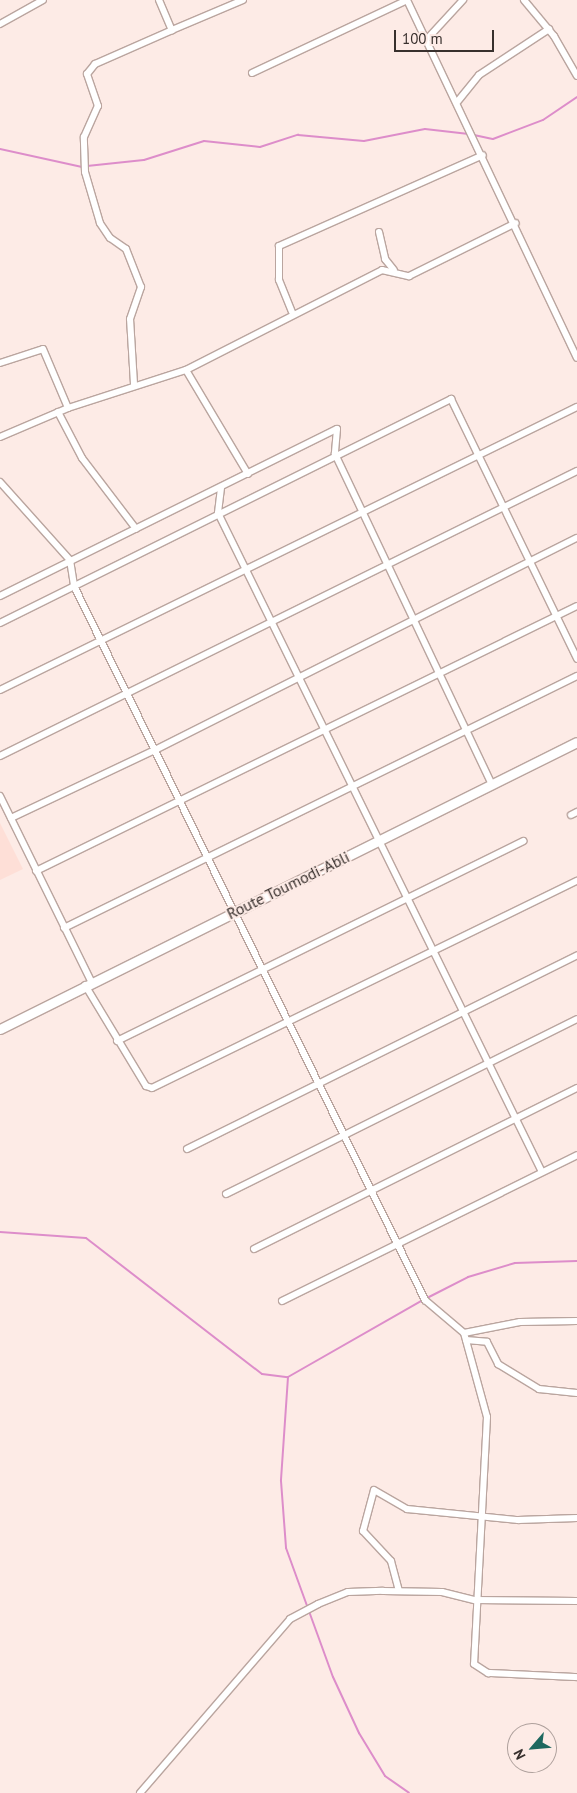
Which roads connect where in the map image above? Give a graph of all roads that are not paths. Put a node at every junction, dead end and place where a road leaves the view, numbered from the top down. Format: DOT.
graph roads {
  1 [pos="43,0"];
  2 [pos="159,0"];
  3 [pos="243,0"];
  4 [pos="407,0"];
  5 [pos="463,0"];
  6 [pos="524,0"];
  7 [pos="0,24"];
  8 [pos="549,29"];
  9 [pos="172,30"];
  10 [pos="428,38"];
  11 [pos="252,73"];
  12 [pos="577,76"];
  13 [pos="458,101"];
  14 [pos="483,155"];
  15 [pos="516,223"];
  16 [pos="379,232"];
  17 [pos="394,270"];
  18 [pos="292,312"];
  19 [pos="577,358"];
  20 [pos="0,363"];
  21 [pos="186,370"];
  22 [pos="134,384"];
  23 [pos="577,407"];
  24 [pos="68,408"];
  25 [pos="58,412"];
  26 [pos="0,437"];
  27 [pos="335,454"];
  28 [pos="478,455"];
  29 [pos="577,472"];
  30 [pos="248,474"];
  31 [pos="0,482"];
  32 [pos="221,488"];
  33 [pos="506,507"];
  34 [pos="361,510"];
  35 [pos="218,513"];
  36 [pos="136,529"];
  37 [pos="577,538"];
  38 [pos="70,560"];
  39 [pos="531,560"];
  40 [pos="389,566"];
  41 [pos="245,568"];
  42 [pos="74,586"];
  43 [pos="0,596"];
  44 [pos="577,606"];
  45 [pos="557,616"];
  46 [pos="413,620"];
  47 [pos="0,623"];
  48 [pos="272,623"];
  49 [pos="101,640"];
  50 [pos="577,659"];
  51 [pos="440,675"];
  52 [pos="577,676"];
  53 [pos="298,678"];
  54 [pos="0,690"];
  55 [pos="128,693"];
  56 [pos="466,729"];
  57 [pos="324,731"];
  58 [pos="577,742"];
  59 [pos="155,750"];
  60 [pos="0,756"];
  61 [pos="492,784"];
  62 [pos="351,786"];
  63 [pos="0,796"];
  64 [pos="180,802"];
  65 [pos="11,818"];
  66 [pos="523,840"];
  67 [pos="377,841"];
  68 [pos="207,857"];
  69 [pos="36,871"];
  70 [pos="577,881"];
  71 [pos="406,898"];
  72 [pos="234,912"];
  73 [pos="64,928"];
  74 [pos="432,952"];
  75 [pos="577,955"];
  76 [pos="263,969"];
  77 [pos="88,983"];
  78 [pos="462,1012"];
  79 [pos="577,1019"];
  80 [pos="289,1022"];
  81 [pos="0,1029"];
  82 [pos="117,1041"];
  83 [pos="488,1063"];
  84 [pos="320,1083"];
  85 [pos="577,1088"];
  86 [pos="516,1118"];
  87 [pos="345,1134"];
  88 [pos="187,1149"];
  89 [pos="577,1155"];
  90 [pos="542,1172"];
  91 [pos="373,1189"];
  92 [pos="226,1194"];
  93 [pos="398,1242"];
  94 [pos="254,1249"];
  95 [pos="282,1301"];
  96 [pos="577,1321"];
  97 [pos="465,1336"];
  98 [pos="577,1392"];
  99 [pos="480,1514"];
  100 [pos="577,1518"];
  101 [pos="399,1591"];
  102 [pos="475,1600"];
  103 [pos="577,1600"];
  104 [pos="577,1677"];
  105 [pos="140,1793"];
  1 -- 7 [label="street"];
  2 -- 9 [label="street"];
  3 -- 9 [label="street"];
  4 -- 10 [label="street"];
  4 -- 11 [label="street"];
  5 -- 10 [label="street"];
  6 -- 8 [label="street"];
  8 -- 12 [label="street"];
  8 -- 13 [label="street"];
  9 -- 22 [label="street"];
  10 -- 13 [label="street"];
  13 -- 14 [label="street"];
  14 -- 15 [label="street"];
  14 -- 18 [label="street"];
  15 -- 17 [label="street"];
  15 -- 19 [label="street"];
  16 -- 17 [label="street"];
  17 -- 18 [label="street"];
  18 -- 21 [label="street"];
  20 -- 24 [label="street"];
  21 -- 22 [label="street"];
  21 -- 30 [label="street"];
  22 -- 24 [label="street"];
  23 -- 28 [label="street"];
  24 -- 25 [label="street"];
  25 -- 26 [label="street"];
  25 -- 36 [label="street"];
  27 -- 28 [label="street"];
  27 -- 30 [label="street"];
  27 -- 34 [label="street"];
  27 -- 35 [label="street"];
  28 -- 33 [label="street"];
  28 -- 34 [label="street"];
  29 -- 33 [label="street"];
  30 -- 32 [label="street"];
  31 -- 38 [label="street"];
  32 -- 35 [label="street"];
  32 -- 36 [label="street"];
  33 -- 39 [label="street"];
  33 -- 40 [label="street"];
  34 -- 40 [label="street"];
  34 -- 41 [label="street"];
  35 -- 41 [label="street"];
  35 -- 42 [label="street"];
  36 -- 38 [label="street"];
  37 -- 39 [label="street"];
  38 -- 42 [label="street"];
  38 -- 43 [label="street"];
  39 -- 45 [label="street"];
  39 -- 46 [label="street"];
  40 -- 46 [label="street"];
  40 -- 48 [label="street"];
  41 -- 48 [label="street"];
  41 -- 49 [label="street"];
  42 -- 47 [label="street"];
  42 -- 49 [label="street"];
  44 -- 45 [label="street"];
  45 -- 50 [label="street"];
  45 -- 51 [label="street"];
  46 -- 51 [label="street"];
  46 -- 53 [label="street"];
  48 -- 53 [label="street"];
  48 -- 55 [label="street"];
  49 -- 54 [label="street"];
  49 -- 55 [label="street"];
  51 -- 56 [label="street"];
  51 -- 57 [label="street"];
  52 -- 56 [label="street"];
  53 -- 57 [label="street"];
  53 -- 59 [label="street"];
  55 -- 59 [label="street"];
  55 -- 60 [label="street"];
  56 -- 61 [label="street"];
  56 -- 62 [label="street"];
  57 -- 62 [label="street"];
  57 -- 64 [label="street"];
  58 -- 61 [label="street, Route Toumodi-Abli"];
  59 -- 64 [label="street"];
  59 -- 65 [label="street"];
  61 -- 67 [label="street, Route Toumodi-Abli"];
  62 -- 67 [label="street"];
  62 -- 68 [label="street"];
  63 -- 65 [label="street"];
  64 -- 68 [label="street"];
  64 -- 69 [label="street"];
  65 -- 69 [label="street"];
  66 -- 71 [label="street"];
  67 -- 71 [label="street"];
  67 -- 72 [label="street, Route Toumodi-Abli"];
  68 -- 72 [label="street"];
  68 -- 73 [label="street"];
  69 -- 73 [label="street"];
  70 -- 74 [label="street"];
  71 -- 74 [label="street"];
  71 -- 76 [label="street"];
  72 -- 76 [label="street"];
  72 -- 77 [label="street, Route Toumodi-Abli"];
  73 -- 77 [label="street"];
  74 -- 78 [label="street"];
  74 -- 80 [label="street"];
  75 -- 78 [label="street"];
  76 -- 80 [label="street"];
  76 -- 82 [label="street"];
  77 -- 81 [label="street, Route Toumodi-Abli"];
  77 -- 82 [label="street"];
  78 -- 83 [label="street"];
  78 -- 84 [label="street"];
  79 -- 83 [label="street"];
  80 -- 82 [label="street"];
  80 -- 84 [label="street"];
  83 -- 86 [label="street"];
  83 -- 87 [label="street"];
  84 -- 87 [label="street"];
  84 -- 88 [label="street"];
  85 -- 86 [label="street"];
  86 -- 90 [label="street"];
  86 -- 91 [label="street"];
  87 -- 91 [label="street"];
  87 -- 92 [label="street"];
  89 -- 90 [label="street"];
  90 -- 93 [label="street"];
  91 -- 93 [label="street"];
  91 -- 94 [label="street"];
  93 -- 95 [label="street"];
  93 -- 97 [label="street"];
  96 -- 97 [label="street"];
  97 -- 98 [label="street"];
  97 -- 99 [label="street"];
  99 -- 100 [label="street"];
  99 -- 101 [label="street"];
  99 -- 102 [label="street"];
  101 -- 102 [label="street"];
  101 -- 105 [label="street"];
  102 -- 103 [label="street"];
  102 -- 104 [label="street"];
}
